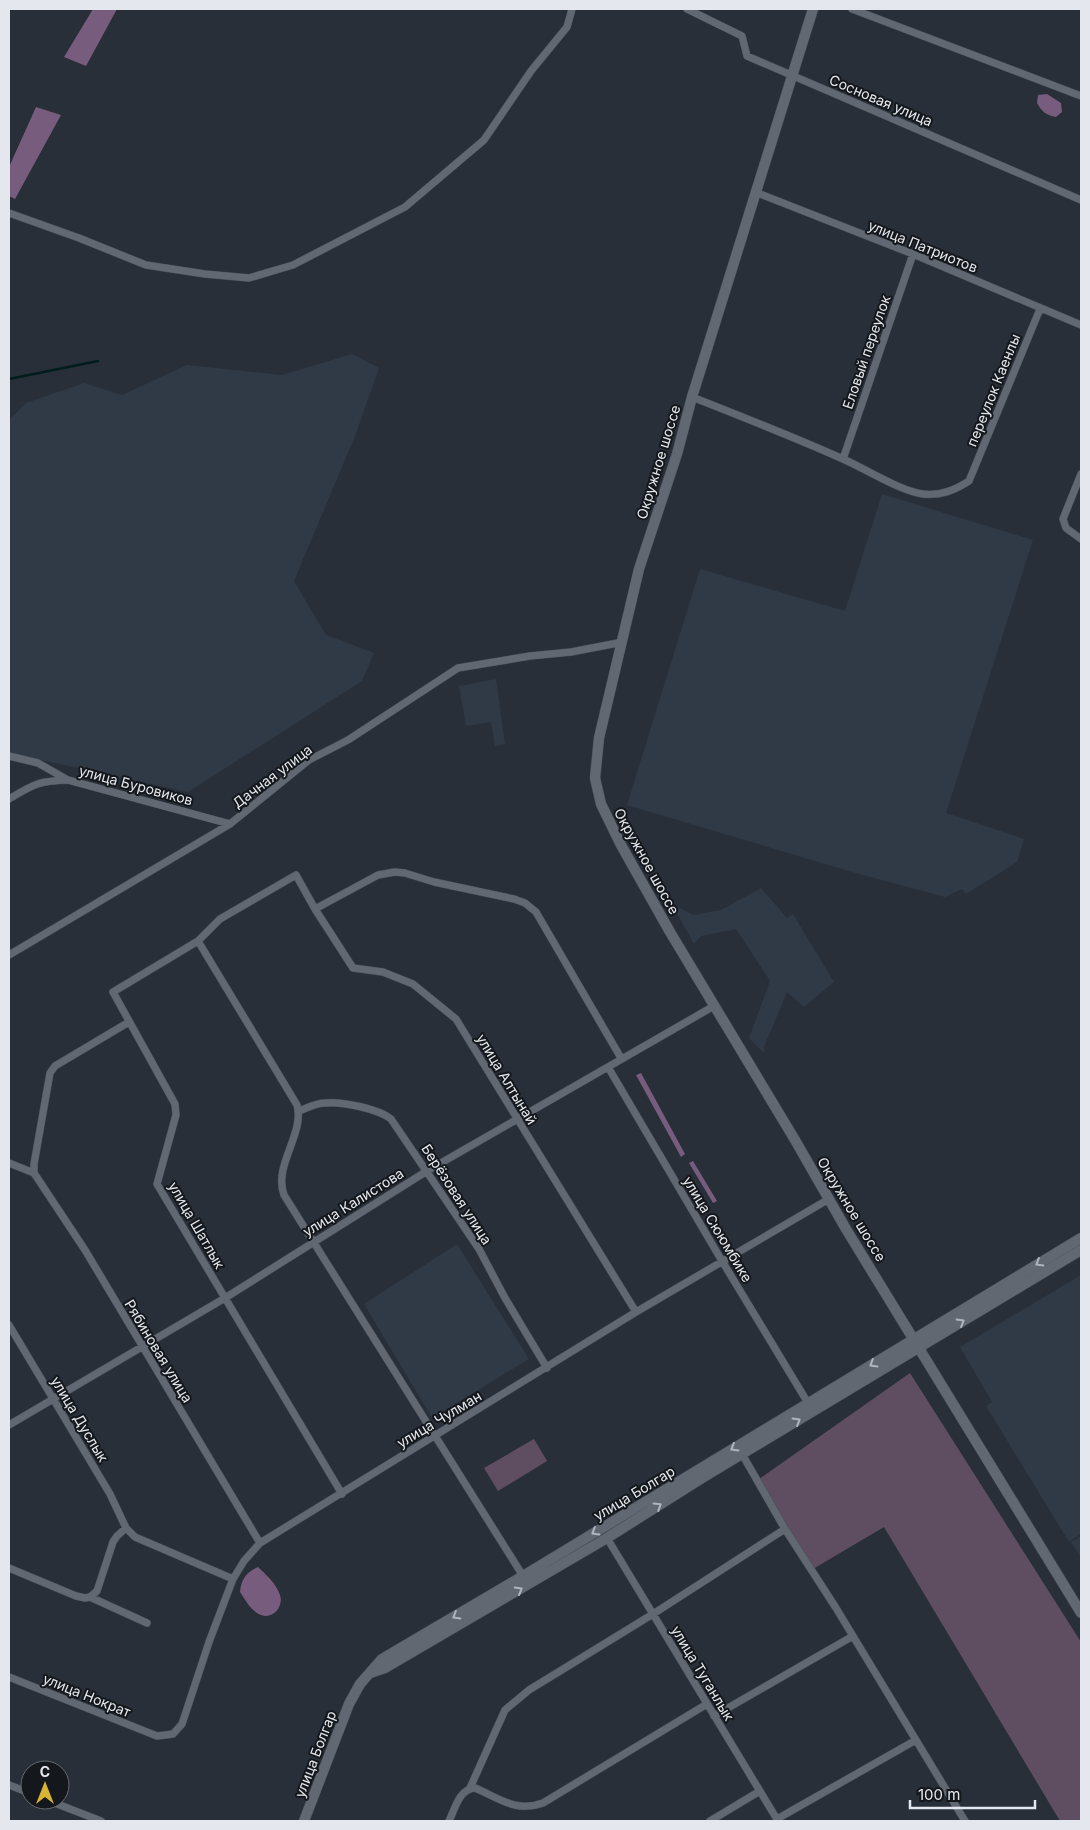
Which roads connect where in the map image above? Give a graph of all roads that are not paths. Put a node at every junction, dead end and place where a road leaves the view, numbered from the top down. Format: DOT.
graph roads {
  1 [pos="572,9"];
  2 [pos="687,9"];
  3 [pos="813,9"];
  4 [pos="852,9"];
  5 [pos="792,76"];
  6 [pos="1081,96"];
  7 [pos="755,192"];
  8 [pos="1081,200"];
  9 [pos="9,213"];
  10 [pos="912,254"];
  11 [pos="1040,309"];
  12 [pos="1081,325"];
  13 [pos="692,396"];
  14 [pos="843,459"];
  15 [pos="1081,474"];
  16 [pos="1081,539"];
  17 [pos="623,642"];
  18 [pos="9,756"];
  19 [pos="68,780"];
  20 [pos="9,799"];
  21 [pos="230,824"];
  22 [pos="315,909"];
  23 [pos="198,941"];
  24 [pos="9,955"];
  25 [pos="714,1006"];
  26 [pos="129,1022"];
  27 [pos="621,1058"];
  28 [pos="608,1066"];
  29 [pos="298,1111"];
  30 [pos="517,1119"];
  31 [pos="9,1163"];
  32 [pos="427,1171"];
  33 [pos="34,1173"];
  34 [pos="828,1198"];
  35 [pos="1081,1238"];
  36 [pos="314,1242"];
  37 [pos="1081,1250"];
  38 [pos="722,1261"];
  39 [pos="225,1298"];
  40 [pos="636,1312"];
  41 [pos="9,1324"];
  42 [pos="917,1342"];
  43 [pos="142,1347"];
  44 [pos="548,1368"];
  45 [pos="54,1399"];
  46 [pos="808,1403"];
  47 [pos="9,1425"];
  48 [pos="436,1435"];
  49 [pos="742,1454"];
  50 [pos="342,1494"];
  51 [pos="126,1528"];
  52 [pos="785,1529"];
  53 [pos="607,1538"];
  54 [pos="260,1543"];
  55 [pos="9,1568"];
  56 [pos="523,1576"];
  57 [pos="233,1579"];
  58 [pos="90,1596"];
  59 [pos="1081,1613"];
  60 [pos="653,1614"];
  61 [pos="147,1623"];
  62 [pos="853,1636"];
  63 [pos="370,1673"];
  64 [pos="9,1677"];
  65 [pos="707,1704"];
  66 [pos="714,1716"];
  67 [pos="157,1736"];
  68 [pos="916,1740"];
  69 [pos="470,1788"];
  70 [pos="760,1792"];
  71 [pos="70,1809"];
  72 [pos="778,1820"];
  73 [pos="101,1821"];
  74 [pos="304,1821"];
  75 [pos="449,1821"];
  76 [pos="710,1821"];
  77 [pos="965,1821"];
  1 -- 9 [label="street"];
  2 -- 5 [label="street, Сосновая улица"];
  3 -- 5 [label="street, Окружное шоссе"];
  4 -- 6 [label="street"];
  5 -- 7 [label="street, Окружное шоссе"];
  5 -- 8 [label="street, Сосновая улица"];
  7 -- 10 [label="street, улица Патриотов"];
  7 -- 13 [label="street, Окружное шоссе"];
  10 -- 11 [label="street, улица Патриотов"];
  10 -- 14 [label="street, Еловый переулок"];
  11 -- 12 [label="street, улица Патриотов"];
  11 -- 14 [label="street, переулок Каенлы"];
  13 -- 14 [label="street"];
  13 -- 17 [label="street, Окружное шоссе"];
  15 -- 16 [label="street"];
  17 -- 21 [label="street, Дачная улица"];
  17 -- 25 [label="street, Окружное шоссе"];
  18 -- 19 [label="street"];
  19 -- 20 [label="street, улица Буровиков"];
  19 -- 21 [label="street, улица Буровиков"];
  21 -- 24 [label="street, Дачная улица"];
  22 -- 23 [label="street, улица Алтынай"];
  22 -- 27 [label="street"];
  22 -- 30 [label="street, улица Алтынай"];
  23 -- 26 [label="street, улица Шатлык"];
  23 -- 29 [label="street"];
  25 -- 27 [label="street, улица Калистова"];
  25 -- 34 [label="street, Окружное шоссе"];
  26 -- 33 [label="street"];
  26 -- 39 [label="street, улица Шатлык"];
  27 -- 28 [label="street, улица Калистова"];
  28 -- 30 [label="street, улица Калистова"];
  28 -- 38 [label="street, улица Сююмбике"];
  29 -- 32 [label="street, Берёзовая улица"];
  29 -- 36 [label="street"];
  30 -- 32 [label="street, улица Калистова"];
  30 -- 40 [label="street, улица Алтынай"];
  31 -- 33 [label="street"];
  32 -- 36 [label="street, улица Калистова"];
  32 -- 44 [label="street, Берёзовая улица"];
  33 -- 43 [label="street, Рябиновая улица"];
  34 -- 38 [label="street, улица Чулман"];
  34 -- 42 [label="street, Окружное шоссе"];
  35 -- 42 [label="street, one-way"];
  36 -- 39 [label="street, улица Калистова"];
  36 -- 48 [label="street"];
  42 -- 37 [label="street, one-way"];
  38 -- 40 [label="street, улица Чулман"];
  38 -- 46 [label="street, улица Сююмбике"];
  39 -- 43 [label="street, улица Калистова"];
  39 -- 50 [label="street, улица Шатлык"];
  40 -- 44 [label="street, улица Чулман"];
  41 -- 45 [label="street, улица Дуслык"];
  42 -- 46 [label="street, улица Болгар, one-way"];
  49 -- 42 [label="street, улица Болгар, one-way"];
  42 -- 59 [label="street, Окружное шоссе"];
  43 -- 45 [label="street, улица Калистова"];
  43 -- 54 [label="street, Рябиновая улица"];
  44 -- 48 [label="street, улица Чулман"];
  45 -- 47 [label="street, улица Калистова"];
  45 -- 51 [label="street, улица Дуслык"];
  46 -- 56 [label="street, улица Болгар, one-way"];
  48 -- 50 [label="street, улица Чулман"];
  48 -- 56 [label="street"];
  49 -- 52 [label="street"];
  53 -- 49 [label="street, улица Болгар, one-way"];
  50 -- 54 [label="street, улица Чулман"];
  51 -- 57 [label="street"];
  51 -- 58 [label="street"];
  52 -- 60 [label="street"];
  52 -- 62 [label="street"];
  53 -- 60 [label="street, улица Туганлык"];
  63 -- 53 [label="street, улица Болгар, one-way"];
  54 -- 57 [label="street, улица Чулман"];
  55 -- 58 [label="street"];
  56 -- 63 [label="street, улица Болгар, one-way"];
  57 -- 67 [label="street, улица Чулман"];
  58 -- 61 [label="street"];
  60 -- 65 [label="street, улица Туганлык"];
  60 -- 69 [label="street"];
  62 -- 66 [label="street"];
  62 -- 68 [label="street"];
  63 -- 74 [label="street, улица Болгар"];
  64 -- 67 [label="street, улица Нократ"];
  65 -- 66 [label="street, улица Туганлык"];
  65 -- 69 [label="street"];
  66 -- 70 [label="street, улица Туганлык"];
  68 -- 72 [label="street"];
  68 -- 77 [label="street"];
  69 -- 75 [label="street"];
  70 -- 72 [label="street, улица Туганлык"];
  70 -- 76 [label="street"];
  71 -- 73 [label="street"];
}
